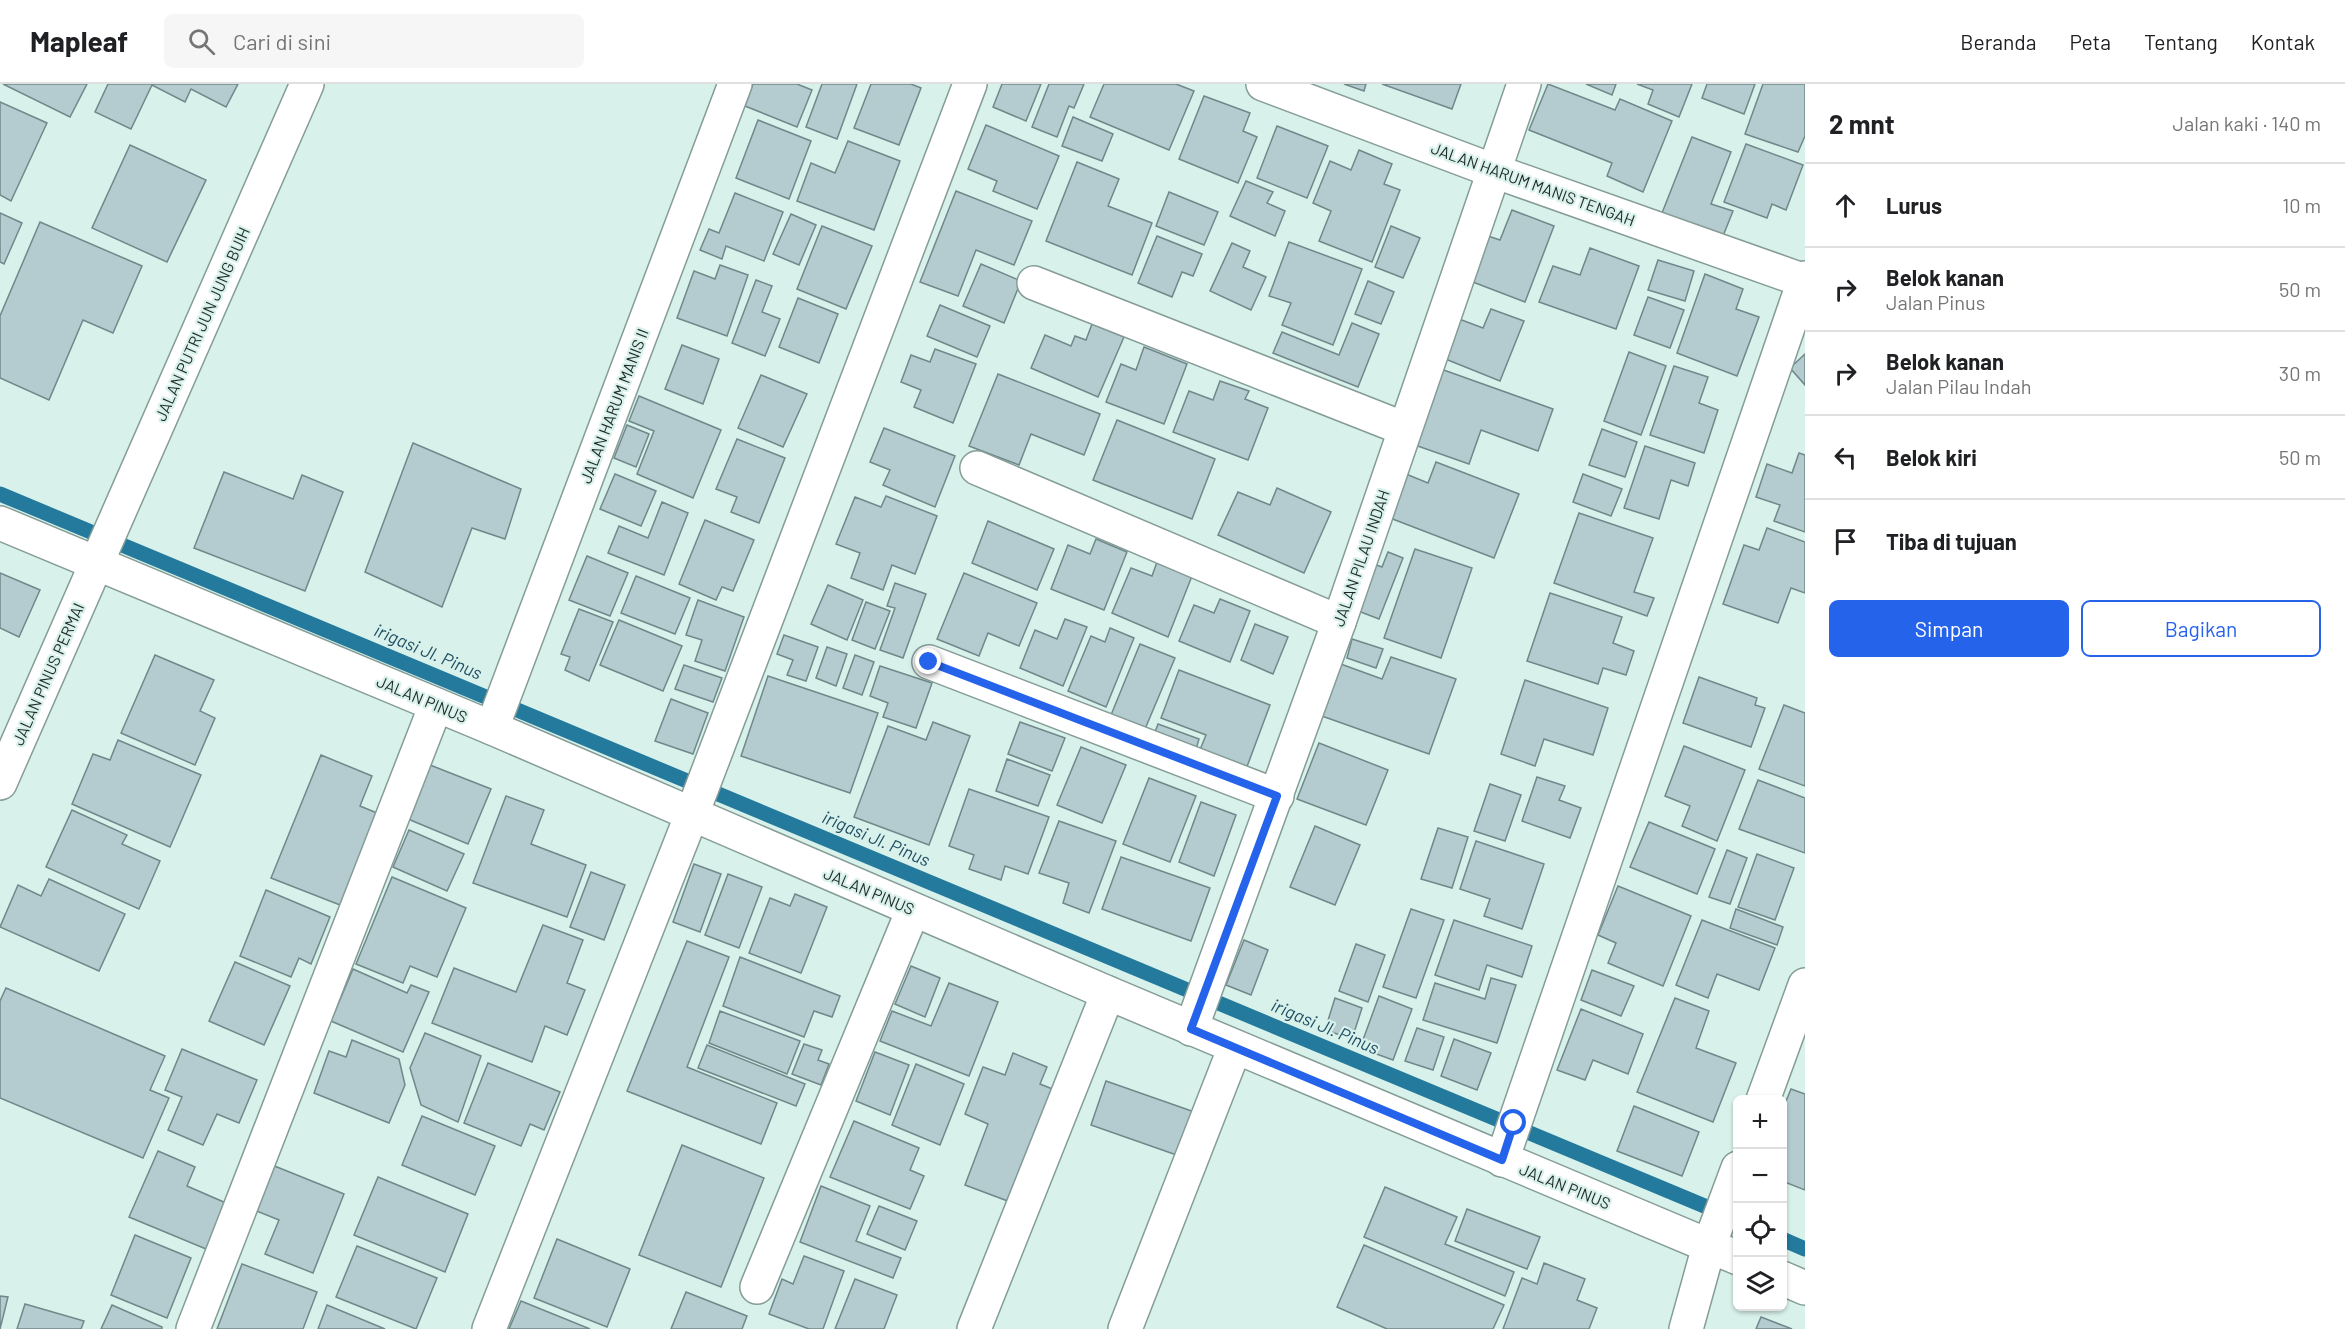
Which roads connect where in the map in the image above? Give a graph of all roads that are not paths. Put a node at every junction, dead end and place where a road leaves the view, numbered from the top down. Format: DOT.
graph roads {
  1 [pos="307,84"];
  2 [pos="735,84"];
  3 [pos="970,84"];
  4 [pos="1263,84"];
  5 [pos="1524,84"];
  6 [pos="1494,171"];
  7 [pos="1805,280"];
  8 [pos="1034,283"];
  9 [pos="1405,429"];
  10 [pos="977,468"];
  11 [pos="0,524"];
  12 [pos="96,565"];
  13 [pos="1339,622"];
  14 [pos="929,662"];
  15 [pos="436,705"];
  16 [pos="492,728"];
  17 [pos="0,783"];
  18 [pos="1277,796"];
  19 [pos="692,814"];
  20 [pos="913,910"];
  21 [pos="1805,985"];
  22 [pos="1108,993"];
  23 [pos="1191,1029"];
  24 [pos="1235,1047"];
  25 [pos="1765,1095"];
  26 [pos="1502,1160"];
  27 [pos="1733,1192"];
  28 [pos="1723,1252"];
  29 [pos="1787,1280"];
  30 [pos="758,1287"];
  31 [pos="1805,1288"];
  32 [pos="193,1329"];
  33 [pos="489,1329"];
  34 [pos="975,1329"];
  35 [pos="1125,1329"];
  36 [pos="1686,1329"];
  1 -- 12 [label="street, JALAN PUTRI JUN JUNG BUIH"];
  2 -- 16 [label="street, JALAN HARUM MANIS II"];
  3 -- 19 [label="street"];
  4 -- 6 [label="street, JALAN HARUM MANIS TENGAH"];
  5 -- 6 [label="street, JALAN PILAU INDAH"];
  6 -- 7 [label="street, JALAN HARUM MANIS TENGAH"];
  6 -- 9 [label="street, JALAN PILAU INDAH"];
  7 -- 26 [label="street"];
  8 -- 9 [label="street"];
  9 -- 13 [label="street, JALAN PILAU INDAH"];
  10 -- 13 [label="street"];
  11 -- 12 [label="street, JALAN PINUS"];
  12 -- 15 [label="street, JALAN PINUS"];
  12 -- 17 [label="street, JALAN PINUS PERMAI"];
  13 -- 18 [label="street, JALAN PILAU INDAH"];
  14 -- 18 [label="street"];
  15 -- 16 [label="street, JALAN PINUS"];
  15 -- 32 [label="street"];
  16 -- 19 [label="street, JALAN PINUS"];
  18 -- 23 [label="street, JALAN PILAU INDAH"];
  19 -- 20 [label="street, JALAN PINUS"];
  19 -- 33 [label="street"];
  20 -- 22 [label="street, JALAN PINUS"];
  20 -- 30 [label="street"];
  21 -- 25 [label="street"];
  22 -- 23 [label="street, JALAN PINUS"];
  22 -- 34 [label="street"];
  23 -- 24 [label="street, JALAN PINUS"];
  24 -- 26 [label="street, JALAN PINUS"];
  24 -- 35 [label="street"];
  26 -- 28 [label="street, JALAN PINUS"];
  27 -- 28 [label="street"];
  28 -- 36 [label="street"];
  29 -- 31 [label="street"];
}
